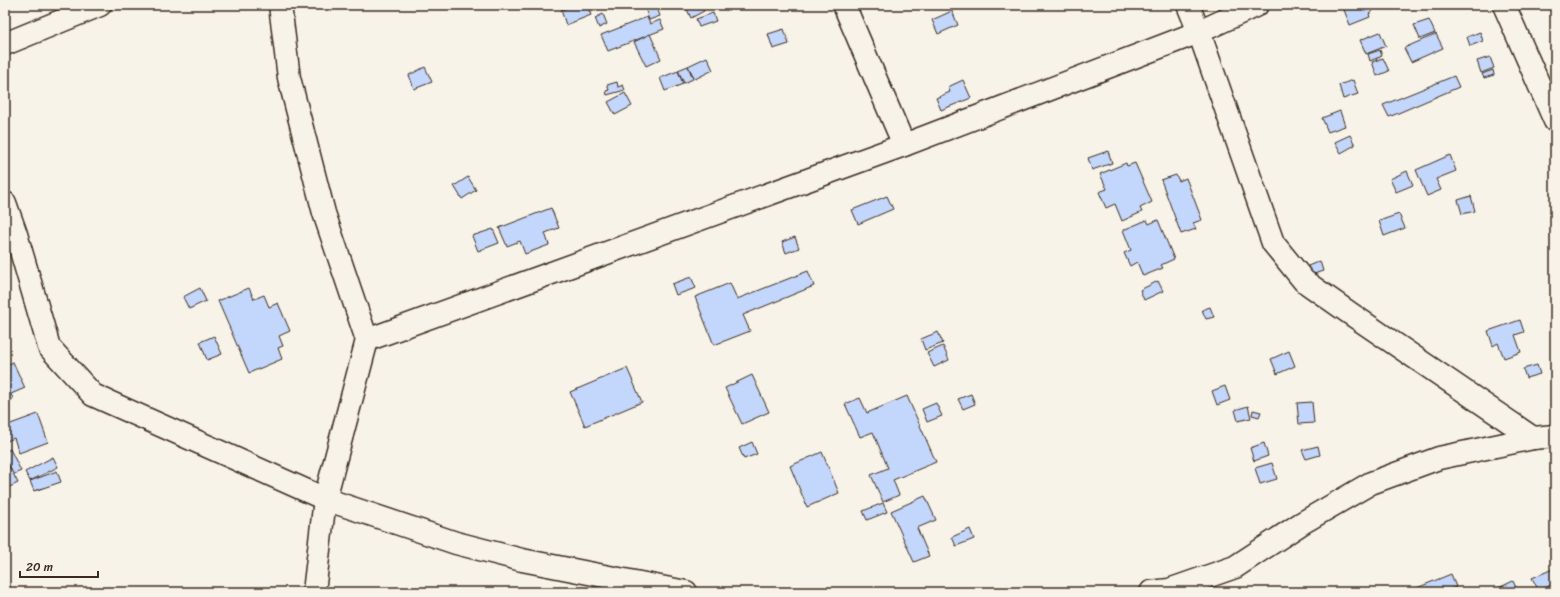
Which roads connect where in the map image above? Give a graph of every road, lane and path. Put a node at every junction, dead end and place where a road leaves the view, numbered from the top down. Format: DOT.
graph roads {
  1 [pos="100,5"];
  2 [pos="280,5"];
  3 [pos="844,5"];
  4 [pos="1188,5"];
  5 [pos="1257,5"];
  6 [pos="1504,5"];
  7 [pos="1199,32"];
  8 [pos="5,44"];
  9 [pos="1555,121"];
  10 [pos="904,145"];
  11 [pos="5,203"];
  12 [pos="366,340"];
  13 [pos="1555,436"];
  14 [pos="1533,438"];
  15 [pos="325,499"];
  16 [pos="314,592"];
  17 [pos="686,592"];
  18 [pos="1151,592"];
  1 -- 8 [label="street"];
  2 -- 12 [label="street"];
  3 -- 10 [label="street"];
  4 -- 7 [label="street"];
  5 -- 7 [label="street"];
  6 -- 9 [label="street"];
  7 -- 10 [label="street"];
  7 -- 14 [label="street"];
  10 -- 12 [label="street"];
  11 -- 15 [label="street"];
  12 -- 15 [label="street"];
  13 -- 14 [label="street"];
  14 -- 18 [label="street"];
  15 -- 16 [label="street"];
  15 -- 17 [label="street"];
}
